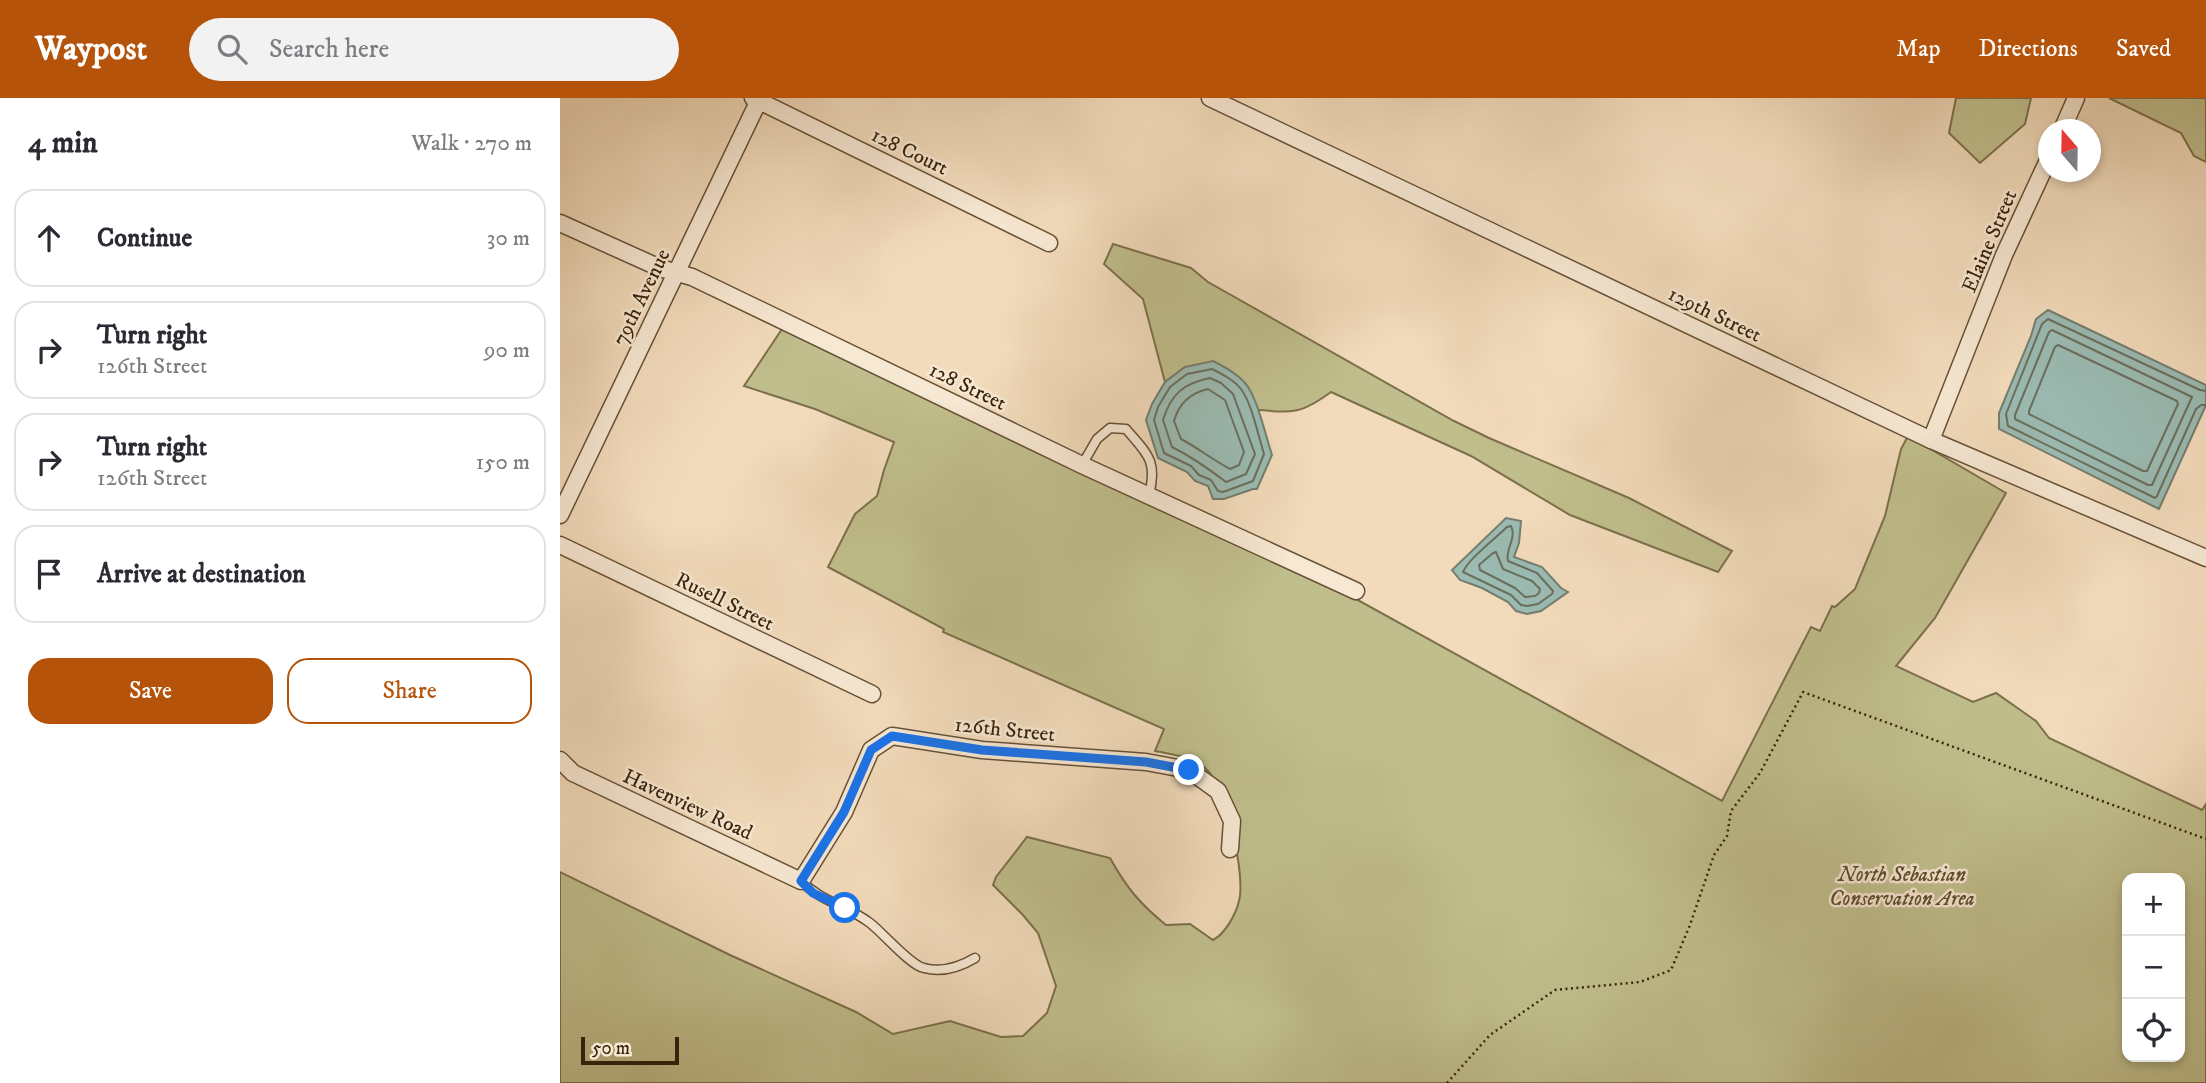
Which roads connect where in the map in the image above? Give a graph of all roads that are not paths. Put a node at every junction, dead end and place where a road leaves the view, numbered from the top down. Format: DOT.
graph roads {
  1 [pos="1210,98"];
  2 [pos="2076,98"];
  3 [pos="757,99"];
  4 [pos="2067,119"];
  5 [pos="2038,182"];
  6 [pos="560,223"];
  7 [pos="1049,243"];
  8 [pos="676,272"];
  9 [pos="1931,440"];
  10 [pos="1083,465"];
  11 [pos="1149,495"];
  12 [pos="560,515"];
  13 [pos="560,545"];
  14 [pos="2206,558"];
  15 [pos="1356,591"];
  16 [pos="872,694"];
  17 [pos="560,760"];
  18 [pos="1230,849"];
  19 [pos="801,881"];
  20 [pos="975,958"];
  1 -- 9 [label="street, 129th Street"];
  2 -- 4 [label="street"];
  3 -- 7 [label="street, 128 Court"];
  3 -- 8 [label="street, 79th Avenue"];
  5 -- 9 [label="street, Elaine Street"];
  6 -- 8 [label="street, 128 Street"];
  8 -- 10 [label="street, 128 Street"];
  8 -- 12 [label="street, 79th Avenue"];
  9 -- 14 [label="street, 129th Street"];
  10 -- 11 [label="street, 128 Street"];
  10 -- 11 [label="lane"];
  11 -- 15 [label="street, 128 Street"];
  13 -- 16 [label="street, Rusell Street"];
  17 -- 19 [label="street, Havenview Road"];
  18 -- 19 [label="street, 126th Street"];
  19 -- 20 [label="lane"];
}
